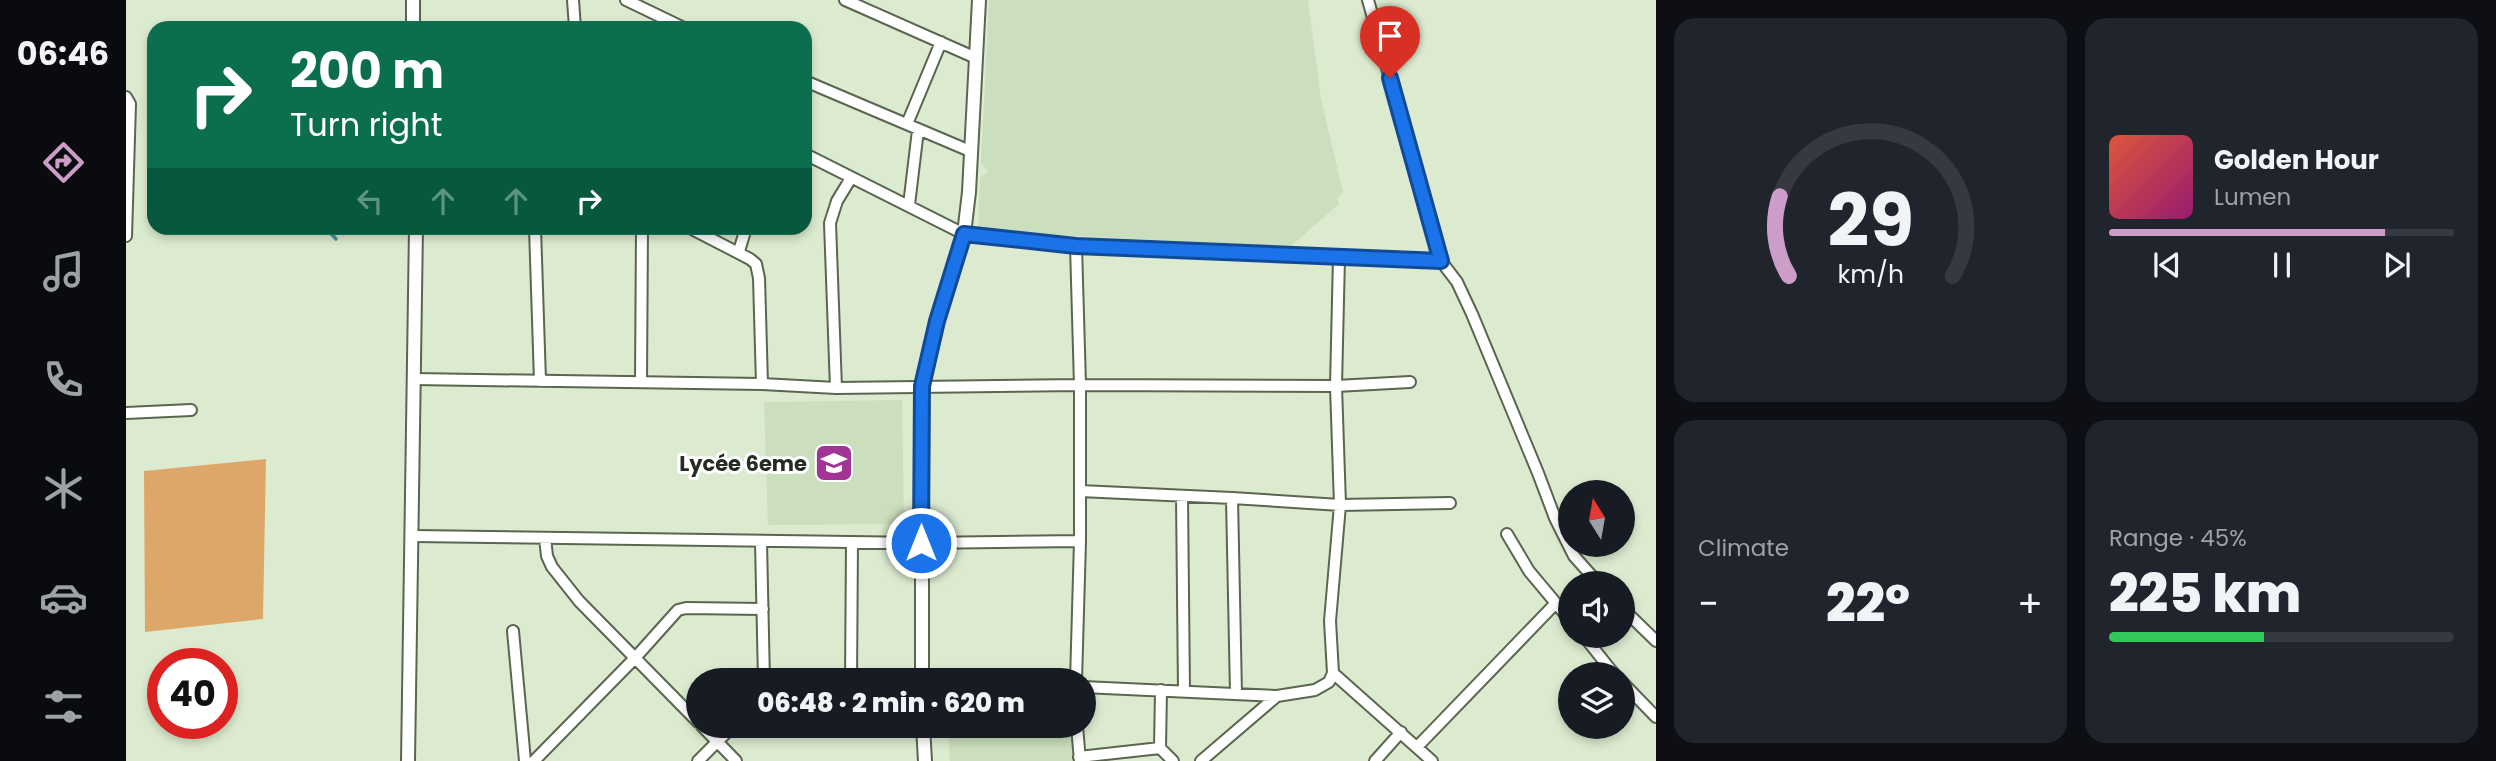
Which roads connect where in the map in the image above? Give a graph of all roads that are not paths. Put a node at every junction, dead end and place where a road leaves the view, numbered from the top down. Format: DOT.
graph roads {
  1 [pos="413,0"];
  2 [pos="573,0"];
  3 [pos="626,0"];
  4 [pos="979,0"];
  5 [pos="1368,0"];
  6 [pos="853,2"];
  7 [pos="413,21"];
  8 [pos="574,21"];
  9 [pos="670,21"];
  10 [pos="941,43"];
  11 [pos="976,58"];
  12 [pos="812,84"];
  13 [pos="126,97"];
  14 [pos="907,124"];
  15 [pos="918,130"];
  16 [pos="970,151"];
  17 [pos="812,158"];
  18 [pos="851,178"];
  19 [pos="909,205"];
  20 [pos="964,234"];
  21 [pos="416,235"];
  22 [pos="535,235"];
  23 [pos="642,235"];
  24 [pos="705,235"];
  25 [pos="744,235"];
  26 [pos="126,236"];
  27 [pos="1076,246"];
  28 [pos="739,251"];
  29 [pos="1339,257"];
  30 [pos="1441,261"];
  31 [pos="414,379"];
  32 [pos="540,381"];
  33 [pos="641,382"];
  34 [pos="1410,382"];
  35 [pos="762,384"];
  36 [pos="1080,384"];
  37 [pos="922,386"];
  38 [pos="1336,386"];
  39 [pos="836,388"];
  40 [pos="191,410"];
  41 [pos="126,413"];
  42 [pos="1080,491"];
  43 [pos="1182,496"];
  44 [pos="1232,498"];
  45 [pos="1450,503"];
  46 [pos="1340,505"];
  47 [pos="1507,534"];
  48 [pos="412,536"];
  49 [pos="545,538"];
  50 [pos="1080,541"];
  51 [pos="761,542"];
  52 [pos="852,543"];
  53 [pos="921,543"];
  54 [pos="1587,571"];
  55 [pos="1555,604"];
  56 [pos="1558,607"];
  57 [pos="763,609"];
  58 [pos="1635,621"];
  59 [pos="513,631"];
  60 [pos="1656,641"];
  61 [pos="1593,648"];
  62 [pos="635,658"];
  63 [pos="1604,662"];
  64 [pos="764,668"];
  65 [pos="851,668"];
  66 [pos="922,668"];
  67 [pos="1076,668"];
  68 [pos="1333,673"];
  69 [pos="1096,688"];
  70 [pos="1161,690"];
  71 [pos="1184,691"];
  72 [pos="1236,694"];
  73 [pos="1635,695"];
  74 [pos="1277,696"];
  75 [pos="686,710"];
  76 [pos="1656,717"];
  77 [pos="1401,732"];
  78 [pos="714,738"];
  79 [pos="722,738"];
  80 [pos="924,738"];
  81 [pos="1078,738"];
  82 [pos="718,742"];
  83 [pos="1417,747"];
  84 [pos="1160,748"];
  85 [pos="1079,759"];
  86 [pos="408,761"];
  87 [pos="525,761"];
  88 [pos="534,761"];
  89 [pos="698,761"];
  90 [pos="736,761"];
  91 [pos="925,761"];
  92 [pos="1172,761"];
  93 [pos="1201,761"];
  94 [pos="1375,761"];
  95 [pos="1432,761"];
  1 -- 7 [label="street"];
  2 -- 8 [label="street"];
  3 -- 9 [label="street"];
  4 -- 11 [label="street"];
  5 -- 30 [label="street"];
  6 -- 10 [label="street"];
  10 -- 11 [label="street"];
  10 -- 14 [label="street"];
  11 -- 16 [label="street"];
  12 -- 14 [label="street"];
  13 -- 26 [label="street"];
  14 -- 15 [label="street"];
  15 -- 16 [label="street"];
  15 -- 19 [label="street"];
  16 -- 20 [label="street"];
  17 -- 18 [label="street"];
  18 -- 19 [label="street"];
  18 -- 39 [label="street"];
  19 -- 20 [label="street"];
  20 -- 27 [label="street"];
  20 -- 37 [label="street"];
  21 -- 31 [label="street"];
  22 -- 32 [label="street"];
  23 -- 33 [label="street"];
  24 -- 28 [label="street"];
  25 -- 28 [label="street"];
  27 -- 29 [label="street"];
  27 -- 36 [label="street"];
  28 -- 35 [label="street"];
  29 -- 30 [label="street"];
  29 -- 38 [label="street"];
  30 -- 54 [label="street"];
  31 -- 32 [label="street"];
  31 -- 48 [label="street"];
  32 -- 33 [label="street"];
  33 -- 35 [label="street"];
  34 -- 38 [label="street"];
  35 -- 39 [label="street"];
  36 -- 37 [label="street"];
  36 -- 38 [label="street"];
  36 -- 42 [label="street"];
  37 -- 39 [label="street"];
  37 -- 53 [label="street"];
  38 -- 46 [label="street"];
  40 -- 41 [label="street"];
  42 -- 43 [label="street"];
  42 -- 50 [label="street"];
  43 -- 44 [label="street"];
  43 -- 71 [label="street"];
  44 -- 46 [label="street"];
  44 -- 72 [label="street"];
  45 -- 46 [label="street"];
  46 -- 68 [label="street"];
  47 -- 55 [label="street"];
  48 -- 49 [label="street"];
  48 -- 86 [label="street"];
  49 -- 51 [label="street"];
  49 -- 62 [label="street"];
  50 -- 53 [label="street"];
  50 -- 67 [label="street"];
  51 -- 52 [label="street"];
  51 -- 57 [label="street"];
  52 -- 53 [label="street"];
  52 -- 65 [label="street"];
  53 -- 66 [label="street"];
  55 -- 56 [label="street"];
  55 -- 83 [label="street"];
  57 -- 62 [label="street"];
  57 -- 64 [label="street"];
  58 -- 60 [label="street"];
  59 -- 87 [label="street"];
  61 -- 63 [label="street"];
  62 -- 75 [label="street"];
  62 -- 88 [label="street"];
  68 -- 74 [label="street"];
  68 -- 77 [label="street"];
  69 -- 70 [label="street"];
  70 -- 71 [label="street"];
  70 -- 84 [label="street"];
  71 -- 72 [label="street"];
  72 -- 74 [label="street"];
  73 -- 76 [label="street"];
  74 -- 93 [label="street"];
  77 -- 83 [label="street"];
  77 -- 94 [label="street"];
  78 -- 82 [label="street"];
  79 -- 82 [label="street"];
  80 -- 91 [label="street"];
  81 -- 85 [label="street"];
  82 -- 89 [label="street"];
  82 -- 90 [label="street"];
  83 -- 95 [label="street"];
  84 -- 85 [label="street"];
  84 -- 92 [label="street"];
}
